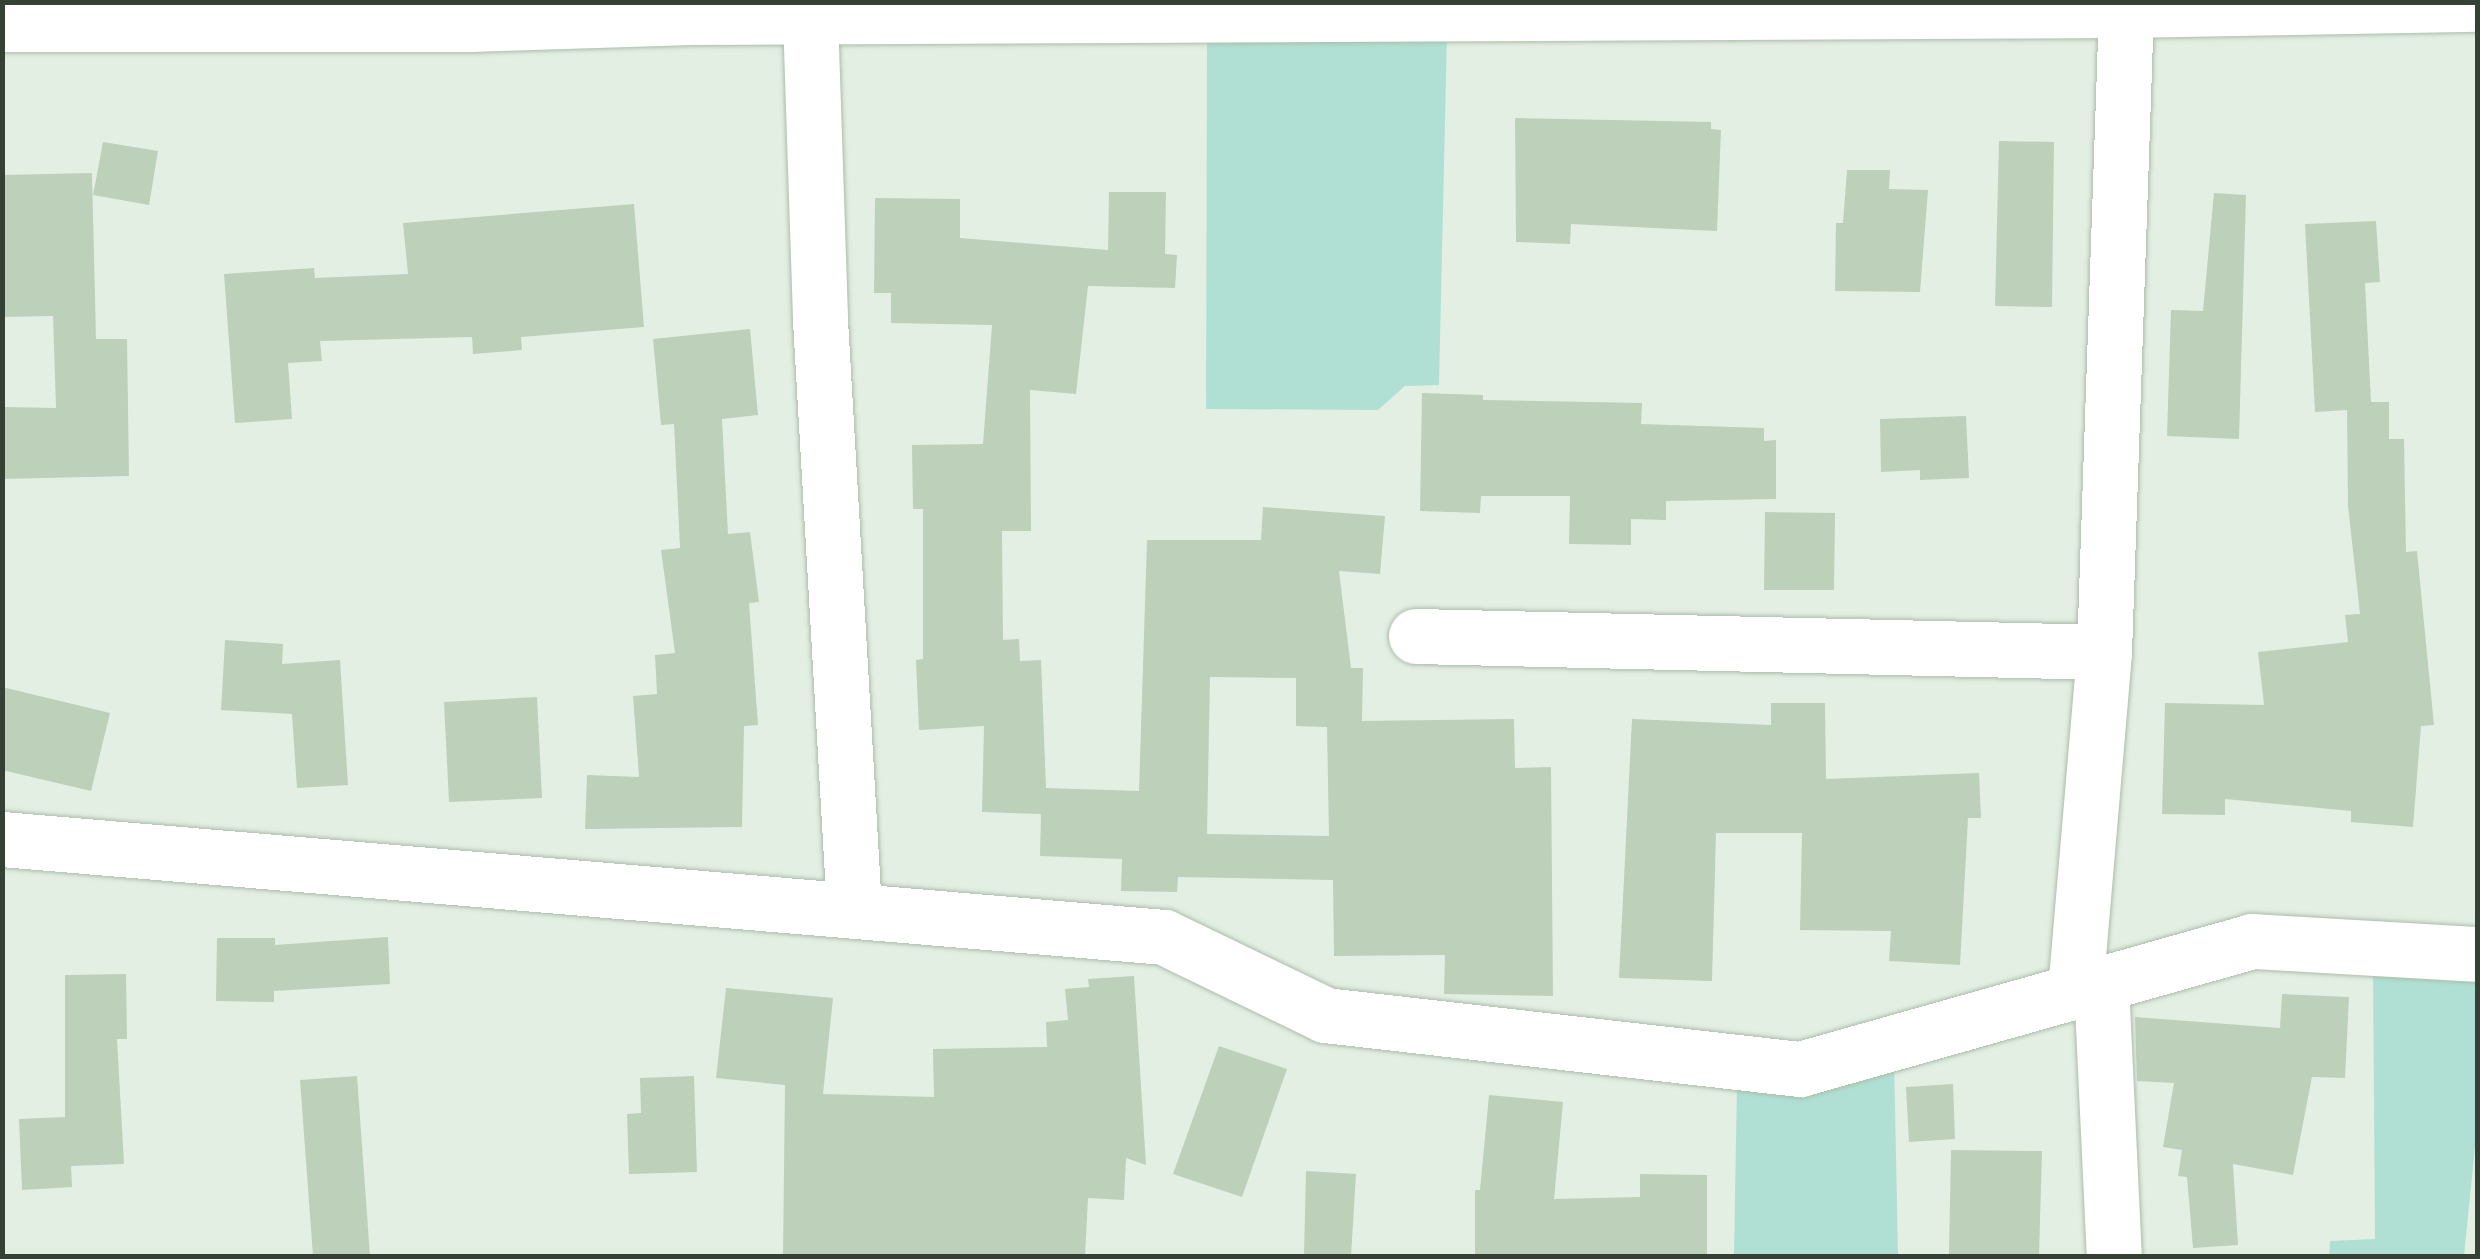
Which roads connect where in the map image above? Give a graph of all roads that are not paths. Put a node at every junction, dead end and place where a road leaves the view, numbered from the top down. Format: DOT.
graph roads {
  1 [pos="2478,4"];
  2 [pos="1582,6"];
  3 [pos="692,10"];
  4 [pos="2126,10"];
  5 [pos="810,16"];
  6 [pos="2,24"];
  7 [pos="1416,636"];
  8 [pos="2104,652"];
  9 [pos="2,839"];
  10 [pos="854,910"];
  11 [pos="2478,954"];
  12 [pos="2088,988"];
  13 [pos="2114,1256"];
  1 -- 4 [label="street"];
  2 -- 4 [label="street"];
  2 -- 5 [label="street"];
  3 -- 5 [label="street"];
  3 -- 6 [label="street"];
  4 -- 8 [label="street"];
  5 -- 10 [label="street"];
  7 -- 8 [label="street"];
  8 -- 12 [label="street"];
  9 -- 10 [label="street"];
  10 -- 12 [label="street"];
  11 -- 12 [label="street"];
  12 -- 13 [label="street"];
}
